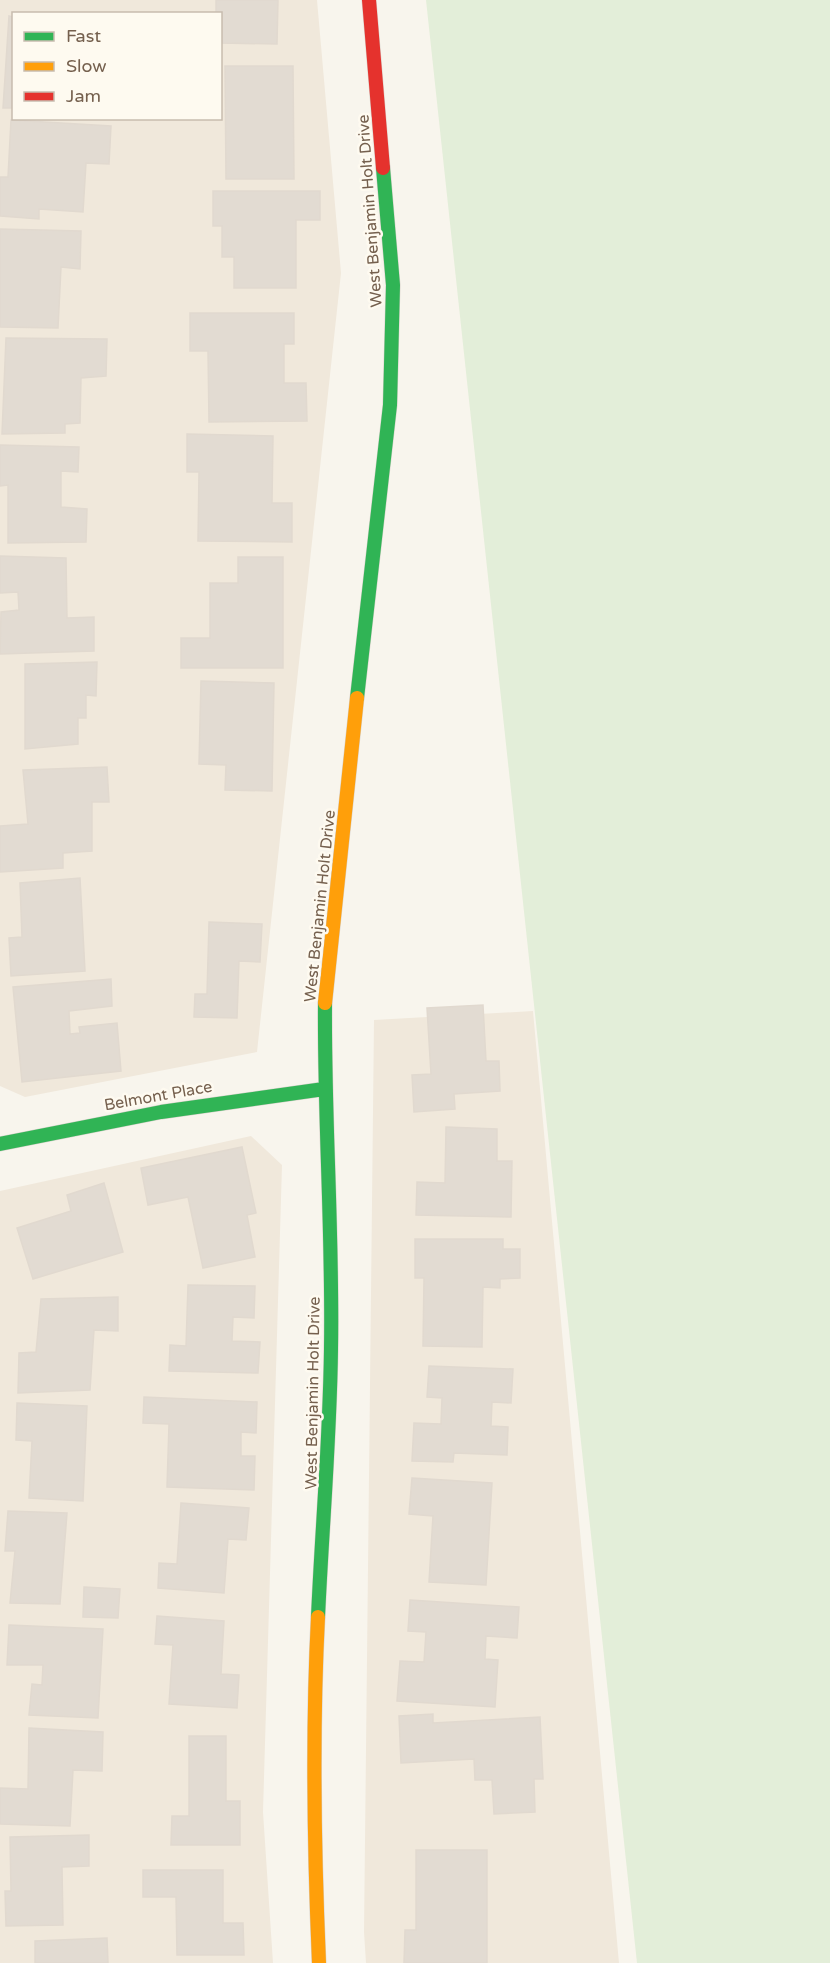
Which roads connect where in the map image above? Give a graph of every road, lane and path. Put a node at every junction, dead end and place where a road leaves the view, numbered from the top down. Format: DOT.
graph roads {
  1 [pos="369,0"];
  2 [pos="324,1089"];
  3 [pos="0,1144"];
  4 [pos="320,1963"];
  1 -- 2 [label="main road, West Benjamin Holt Drive"];
  2 -- 3 [label="main road, Belmont Place"];
  2 -- 4 [label="main road, West Benjamin Holt Drive"];
}
